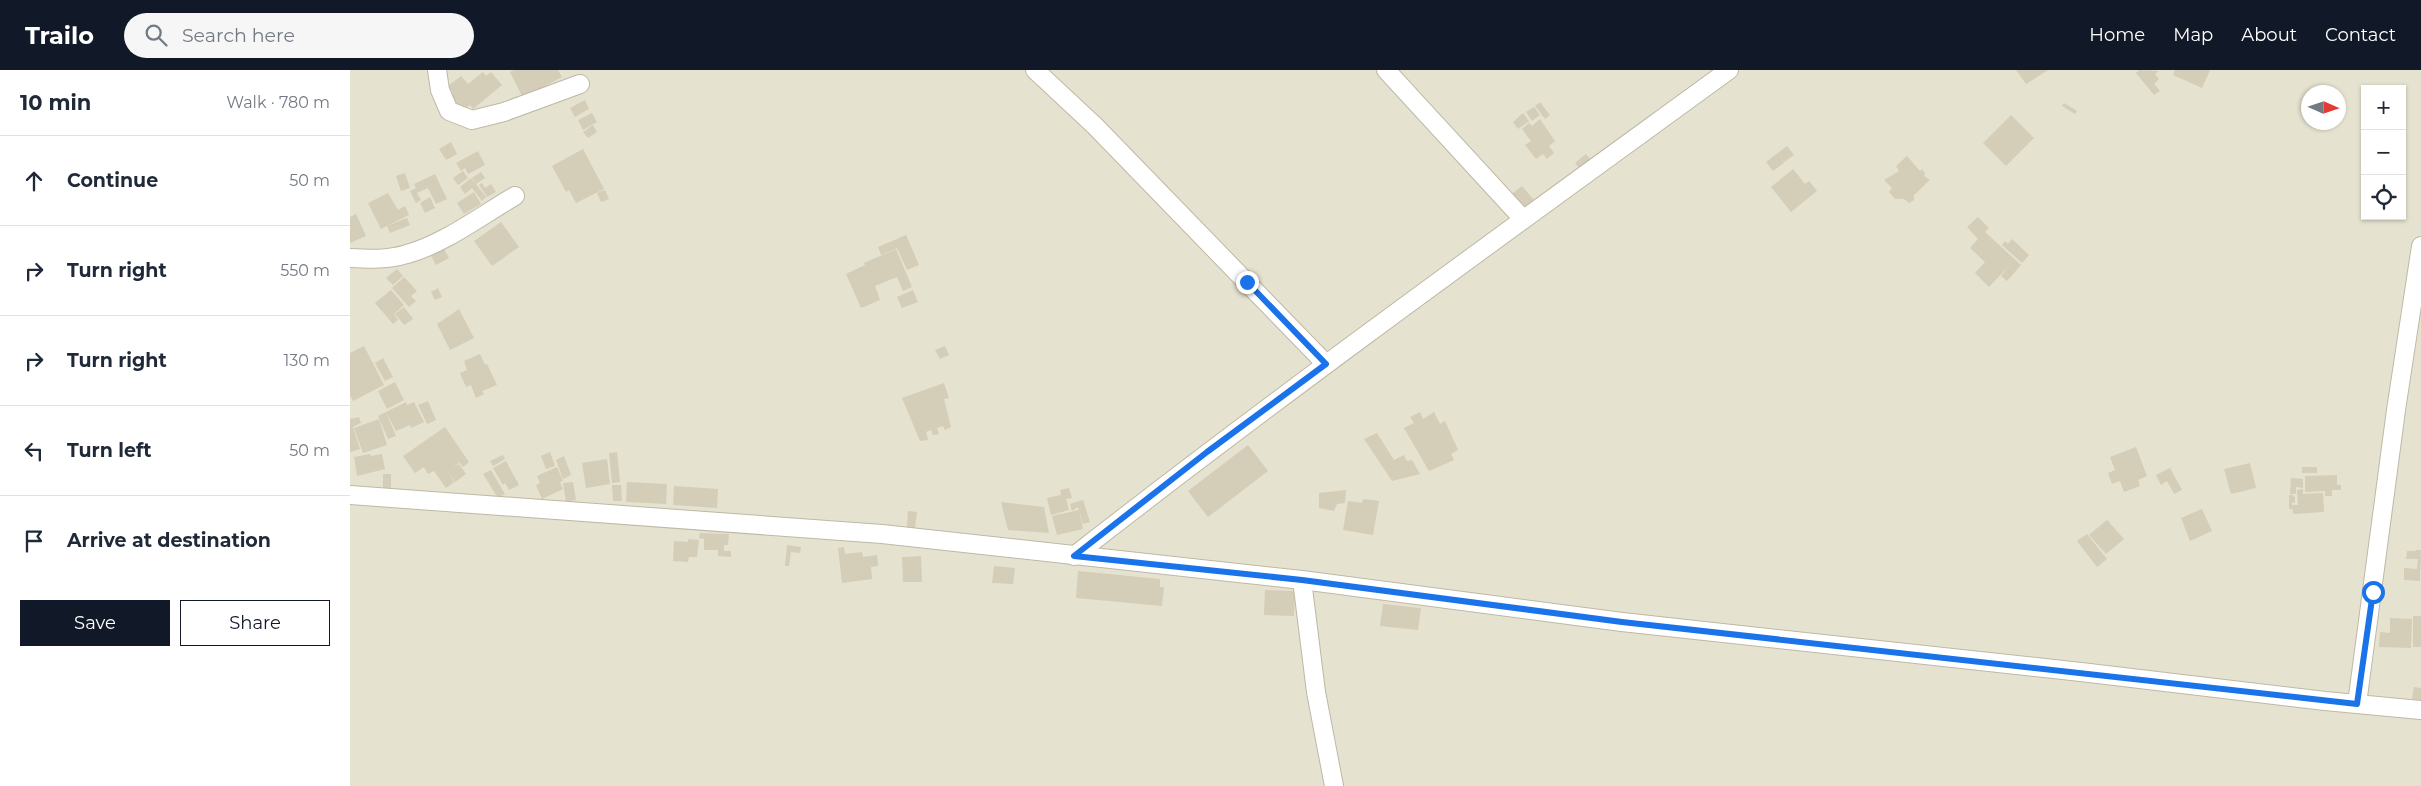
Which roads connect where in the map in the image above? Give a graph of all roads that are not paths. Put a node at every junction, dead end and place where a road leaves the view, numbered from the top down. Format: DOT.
graph roads {
  1 [pos="437,70"];
  2 [pos="1035,70"];
  3 [pos="1386,70"];
  4 [pos="1729,70"];
  5 [pos="580,84"];
  6 [pos="515,196"];
  7 [pos="1523,219"];
  8 [pos="2421,246"];
  9 [pos="350,258"];
  10 [pos="1326,364"];
  11 [pos="350,495"];
  12 [pos="1074,556"];
  13 [pos="1302,580"];
  14 [pos="2357,704"];
  15 [pos="2421,710"];
  16 [pos="1334,786"];
  1 -- 5 [label="street"];
  2 -- 10 [label="street"];
  3 -- 7 [label="street"];
  4 -- 7 [label="street"];
  6 -- 9 [label="street"];
  7 -- 10 [label="street"];
  8 -- 14 [label="street"];
  10 -- 12 [label="street"];
  11 -- 12 [label="street"];
  12 -- 13 [label="street"];
  13 -- 14 [label="street"];
  13 -- 16 [label="street"];
  14 -- 15 [label="street"];
}
